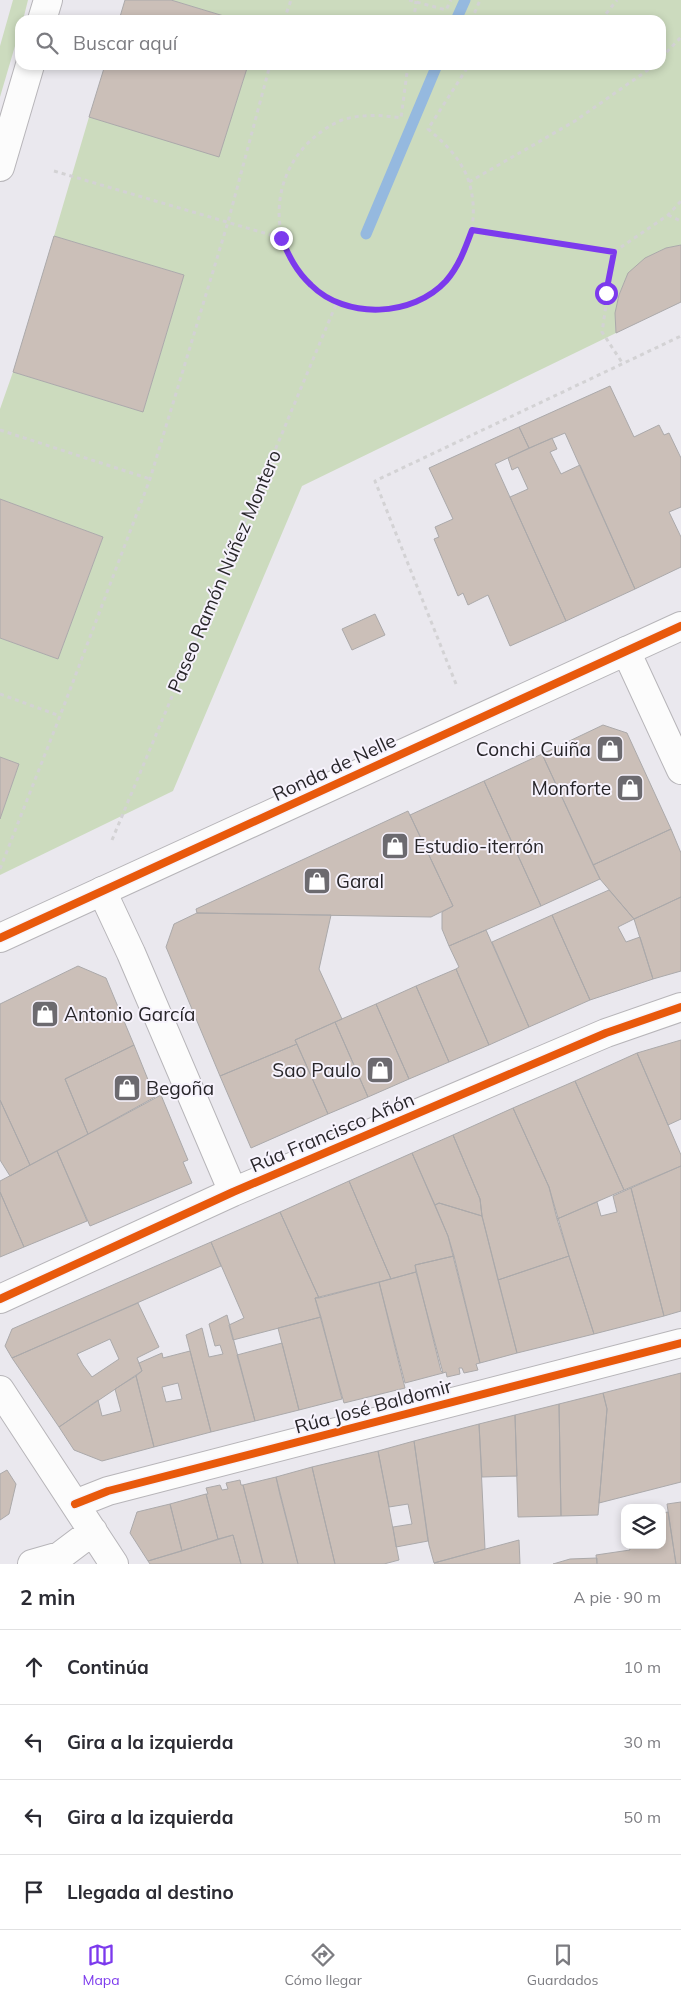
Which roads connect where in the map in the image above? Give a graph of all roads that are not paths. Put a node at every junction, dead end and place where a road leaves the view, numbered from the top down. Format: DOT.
graph roads {
  1 [pos="48,0"];
  2 [pos="44,15"];
  3 [pos="29,70"];
  4 [pos="0,167"];
  5 [pos="681,626"];
  6 [pos="626,651"];
  7 [pos="681,770"];
  8 [pos="102,891"];
  9 [pos="0,938"];
  10 [pos="681,1007"];
  11 [pos="233,1192"];
  12 [pos="0,1299"];
  13 [pos="681,1343"];
  14 [pos="0,1390"];
  15 [pos="75,1504"];
  16 [pos="93,1531"];
  17 [pos="32,1564"];
  18 [pos="114,1564"];
  1 -- 2 [label="street"];
  3 -- 4 [label="street"];
  5 -- 6 [label="street, Ronda de Nelle"];
  6 -- 7 [label="street"];
  6 -- 8 [label="street, Ronda de Nelle"];
  8 -- 9 [label="street, Ronda de Nelle"];
  8 -- 11 [label="street"];
  10 -- 11 [label="street, Rúa Francisco Añón"];
  11 -- 12 [label="street, Rúa Francisco Añón"];
  13 -- 15 [label="street, Rúa José Baldomir"];
  14 -- 15 [label="street"];
  15 -- 16 [label="street"];
  16 -- 17 [label="street"];
  16 -- 18 [label="street"];
}
